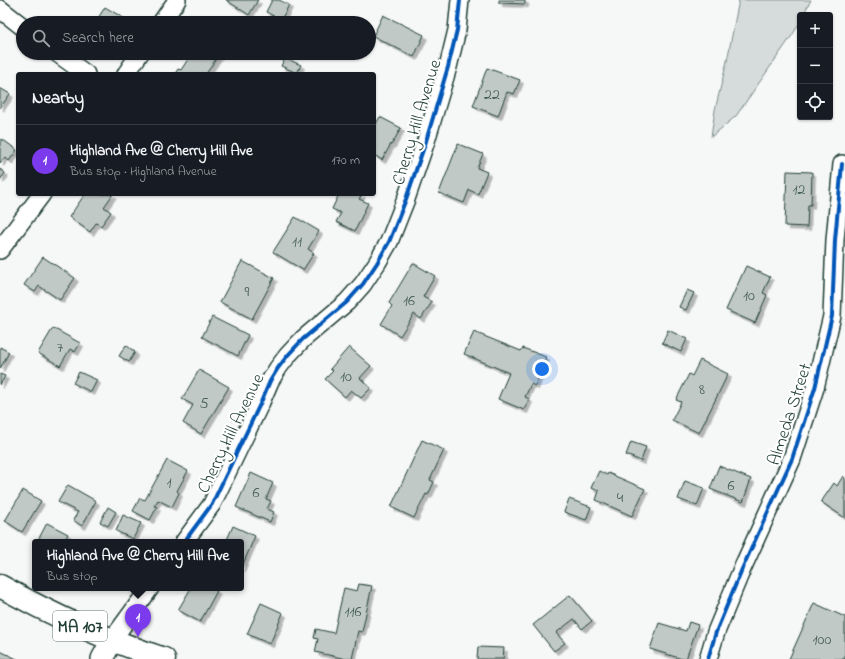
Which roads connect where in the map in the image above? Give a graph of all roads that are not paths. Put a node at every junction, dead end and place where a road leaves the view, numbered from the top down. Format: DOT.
graph roads {
  1 [pos="177,0"];
  2 [pos="460,0"];
  3 [pos="0,9"];
  4 [pos="166,16"];
  5 [pos="16,22"];
  6 [pos="67,60"];
  7 [pos="135,60"];
  8 [pos="83,72"];
  9 [pos="127,72"];
  10 [pos="842,164"];
  11 [pos="40,196"];
  12 [pos="0,250"];
  13 [pos="186,539"];
  14 [pos="0,586"];
  15 [pos="148,591"];
  16 [pos="112,640"];
  17 [pos="102,659"];
  18 [pos="164,659"];
  19 [pos="708,659"];
  1 -- 4 [label="street"];
  2 -- 13 [label="street, Cherry Hill Avenue"];
  3 -- 5 [label="street"];
  6 -- 8 [label="street"];
  7 -- 9 [label="street"];
  10 -- 19 [label="street, Almeda Street"];
  11 -- 12 [label="street"];
  14 -- 16 [label="main road, MA 107"];
  15 -- 16 [label="street"];
  16 -- 17 [label="street"];
  16 -- 18 [label="main road, MA 107"];
}
